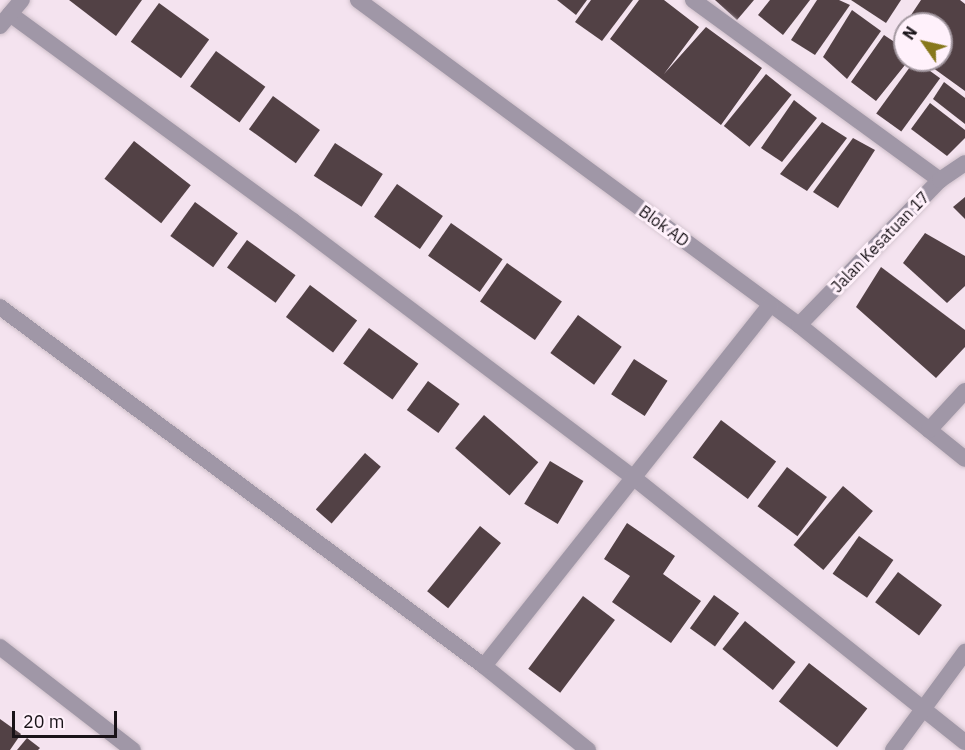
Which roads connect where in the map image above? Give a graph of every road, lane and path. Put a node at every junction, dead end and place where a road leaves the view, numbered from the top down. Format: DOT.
graph roads {
  1 [pos="22,0"];
  2 [pos="358,0"];
  3 [pos="693,0"];
  4 [pos="5,20"];
  5 [pos="965,163"];
  6 [pos="940,180"];
  7 [pos="770,305"];
  8 [pos="0,307"];
  9 [pos="799,325"];
  10 [pos="965,391"];
  11 [pos="929,430"];
  12 [pos="965,459"];
  13 [pos="634,478"];
  14 [pos="0,647"];
  15 [pos="965,652"];
  16 [pos="484,666"];
  17 [pos="924,710"];
  18 [pos="965,742"];
  19 [pos="134,750"];
  20 [pos="588,750"];
  21 [pos="893,750"];
  1 -- 4 [label="street"];
  2 -- 7 [label="street, Blok AD"];
  3 -- 6 [label="street"];
  4 -- 13 [label="street"];
  5 -- 6 [label="street, Jalan Kesatuan 17"];
  6 -- 9 [label="street, Jalan Kesatuan 17"];
  7 -- 9 [label="street, Blok AD"];
  7 -- 13 [label="street"];
  8 -- 16 [label="street"];
  9 -- 11 [label="street, Blok AD"];
  10 -- 11 [label="street"];
  11 -- 12 [label="street, Blok AD"];
  13 -- 16 [label="street"];
  13 -- 17 [label="street"];
  14 -- 19 [label="street"];
  15 -- 17 [label="street"];
  16 -- 20 [label="street"];
  17 -- 18 [label="street"];
  17 -- 21 [label="street"];
}
